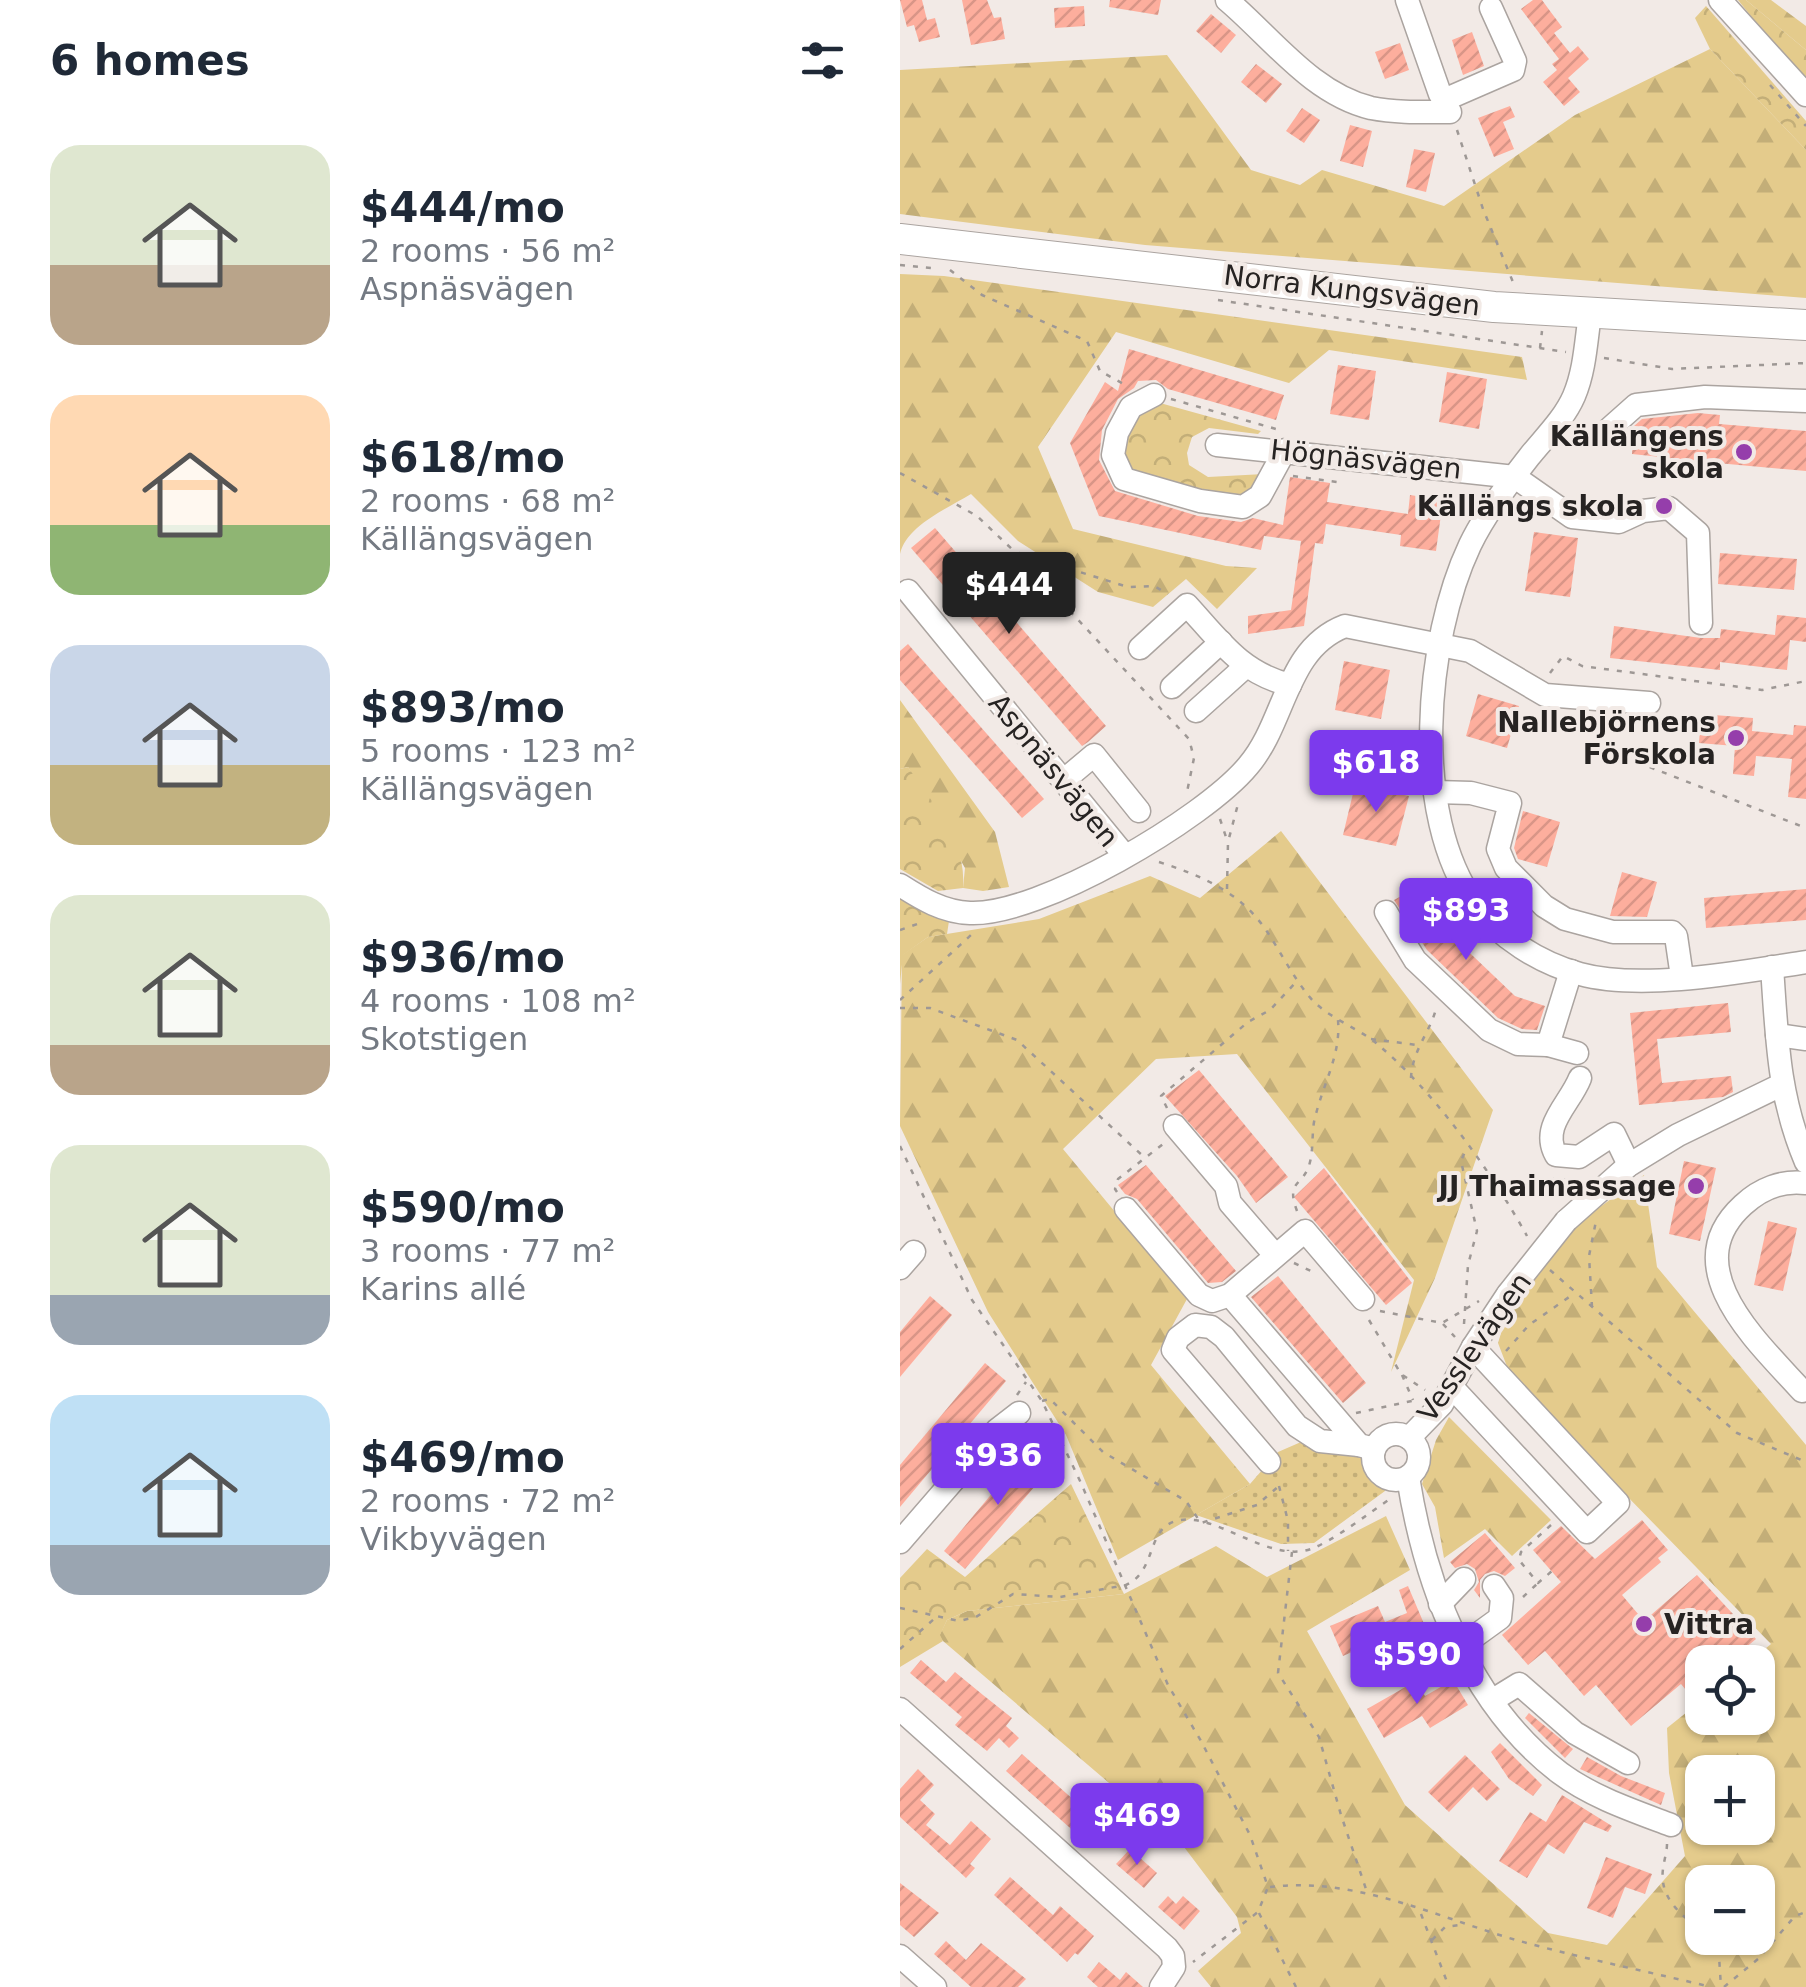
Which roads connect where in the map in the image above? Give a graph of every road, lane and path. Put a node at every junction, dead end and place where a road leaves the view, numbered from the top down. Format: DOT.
graph roads {
  1 [pos="1227,0"];
  2 [pos="1407,0"];
  3 [pos="1720,0"];
  4 [pos="1491,8"];
  5 [pos="1806,94"];
  6 [pos="1447,106"];
  7 [pos="900,239"];
  8 [pos="900,265"];
  9 [pos="932,268"];
  10 [pos="968,271"];
  11 [pos="1516,287"];
  12 [pos="1220,300"];
  13 [pos="1590,314"];
  14 [pos="1806,325"];
  15 [pos="1584,354"];
  16 [pos="1806,363"];
  17 [pos="1154,394"];
  18 [pos="1806,401"];
  19 [pos="1609,429"];
  20 [pos="1216,445"];
  21 [pos="1291,450"];
  22 [pos="900,472"];
  23 [pos="1282,474"];
  24 [pos="1515,476"];
  25 [pos="1337,482"];
  26 [pos="1015,552"];
  27 [pos="908,592"];
  28 [pos="1186,606"];
  29 [pos="1702,623"];
  30 [pos="1221,642"];
  31 [pos="1440,644"];
  32 [pos="1140,648"];
  33 [pos="1245,667"];
  34 [pos="1806,681"];
  35 [pos="1290,685"];
  36 [pos="1172,687"];
  37 [pos="1541,693"];
  38 [pos="1649,703"];
  39 [pos="1196,711"];
  40 [pos="1062,781"];
  41 [pos="1232,784"];
  42 [pos="1436,792"];
  43 [pos="1139,810"];
  44 [pos="1176,827"];
  45 [pos="1806,828"];
  46 [pos="1132,852"];
  47 [pos="900,885"];
  48 [pos="1227,891"];
  49 [pos="983,912"];
  50 [pos="1386,912"];
  51 [pos="1806,962"];
  52 [pos="1772,968"];
  53 [pos="1571,971"];
  54 [pos="1682,977"];
  55 [pos="1298,980"];
  56 [pos="1450,994"];
  57 [pos="900,1004"];
  58 [pos="1338,1019"];
  59 [pos="1777,1036"];
  60 [pos="1370,1039"];
  61 [pos="1806,1039"];
  62 [pos="1418,1044"];
  63 [pos="1548,1045"];
  64 [pos="1578,1052"];
  65 [pos="1580,1078"];
  66 [pos="1411,1079"];
  67 [pos="1781,1086"];
  68 [pos="1176,1126"];
  69 [pos="900,1146"];
  70 [pos="1468,1146"];
  71 [pos="1145,1158"];
  72 [pos="1806,1162"];
  73 [pos="1629,1165"];
  74 [pos="1806,1184"];
  75 [pos="1498,1187"];
  76 [pos="1589,1199"];
  77 [pos="1124,1204"];
  78 [pos="1305,1231"];
  79 [pos="1528,1237"];
  80 [pos="1275,1255"];
  81 [pos="1546,1266"];
  82 [pos="1574,1294"];
  83 [pos="1230,1295"];
  84 [pos="1505,1298"];
  85 [pos="1366,1301"];
  86 [pos="1466,1309"];
  87 [pos="1592,1309"];
  88 [pos="1473,1347"];
  89 [pos="1492,1367"];
  90 [pos="1402,1374"];
  91 [pos="1451,1386"];
  92 [pos="1802,1392"];
  93 [pos="1042,1401"];
  94 [pos="1019,1413"];
  95 [pos="1335,1418"];
  96 [pos="1416,1420"];
  97 [pos="1366,1447"];
  98 [pos="1270,1462"];
  99 [pos="1806,1462"];
  100 [pos="1409,1484"];
  101 [pos="1279,1486"];
  102 [pos="1282,1500"];
  103 [pos="1567,1510"];
  104 [pos="1201,1523"];
  105 [pos="900,1542"];
  106 [pos="1290,1551"];
  107 [pos="1552,1571"];
  108 [pos="1464,1578"];
  109 [pos="1126,1585"];
  110 [pos="1494,1586"];
  111 [pos="1440,1604"];
  112 [pos="900,1608"];
  113 [pos="935,1618"];
  114 [pos="1458,1644"];
  115 [pos="900,1650"];
  116 [pos="1493,1700"];
  117 [pos="900,1709"];
  118 [pos="1628,1762"];
  119 [pos="1672,1825"];
  120 [pos="1268,1887"];
  121 [pos="1368,1894"];
  122 [pos="1420,1910"];
  123 [pos="1258,1912"];
  124 [pos="1806,1912"];
  125 [pos="1685,1918"];
  126 [pos="1463,1924"];
  127 [pos="1431,1941"];
  128 [pos="1718,1955"];
  129 [pos="900,1956"];
  130 [pos="1166,1981"];
  131 [pos="934,1987"];
  132 [pos="1296,1987"];
  133 [pos="1449,1987"];
  134 [pos="1711,1987"];
  135 [pos="1723,1987"];
  1 -- 6 [label="street"];
  2 -- 6 [label="street"];
  3 -- 5 [label="street"];
  4 -- 6 [label="street"];
  6 -- 11 [label="path"];
  7 -- 13 [label="main road, Norra Kungsvägen"];
  8 -- 9 [label="path"];
  10 -- 17 [label="path"];
  12 -- 15 [label="path"];
  13 -- 14 [label="main road, Norra Kungsvägen"];
  13 -- 15 [label="street"];
  15 -- 16 [label="path"];
  15 -- 24 [label="street"];
  17 -- 21 [label="path"];
  17 -- 21 [label="street"];
  18 -- 19 [label="street"];
  20 -- 21 [label="street, Högnäsvägen"];
  21 -- 24 [label="street, Högnäsvägen"];
  22 -- 26 [label="path"];
  23 -- 25 [label="path"];
  24 -- 29 [label="street"];
  24 -- 31 [label="street"];
  26 -- 28 [label="path"];
  26 -- 44 [label="path"];
  27 -- 40 [label="street, Aspnäsvägen"];
  28 -- 30 [label="street"];
  28 -- 32 [label="street"];
  30 -- 33 [label="street"];
  30 -- 36 [label="street"];
  31 -- 35 [label="street"];
  31 -- 37 [label="street"];
  31 -- 42 [label="street"];
  33 -- 35 [label="street"];
  33 -- 39 [label="street"];
  34 -- 37 [label="path"];
  35 -- 41 [label="street"];
  37 -- 38 [label="street"];
  37 -- 45 [label="path"];
  40 -- 43 [label="street"];
  40 -- 46 [label="street, Aspnäsvägen"];
  41 -- 44 [label="street"];
  41 -- 48 [label="path"];
  42 -- 53 [label="street"];
  42 -- 54 [label="street"];
  44 -- 46 [label="street"];
  46 -- 48 [label="path"];
  46 -- 49 [label="street"];
  47 -- 49 [label="street"];
  48 -- 55 [label="path"];
  49 -- 57 [label="path"];
  50 -- 56 [label="street"];
  51 -- 52 [label="street"];
  52 -- 54 [label="street"];
  52 -- 59 [label="street"];
  53 -- 54 [label="street"];
  53 -- 63 [label="street"];
  55 -- 58 [label="path"];
  55 -- 68 [label="path"];
  56 -- 62 [label="path"];
  56 -- 63 [label="street"];
  57 -- 71 [label="path"];
  58 -- 60 [label="path"];
  58 -- 78 [label="path"];
  59 -- 61 [label="street"];
  59 -- 67 [label="street"];
  60 -- 62 [label="path"];
  60 -- 66 [label="path"];
  62 -- 66 [label="path"];
  63 -- 64 [label="street"];
  65 -- 73 [label="street"];
  66 -- 70 [label="path"];
  67 -- 72 [label="street"];
  67 -- 73 [label="street, Vesslevägen"];
  68 -- 71 [label="path"];
  68 -- 80 [label="street"];
  69 -- 93 [label="path"];
  70 -- 75 [label="path"];
  70 -- 86 [label="path"];
  71 -- 77 [label="path"];
  73 -- 76 [label="street, Vesslevägen"];
  74 -- 92 [label="street"];
  75 -- 76 [label="path"];
  75 -- 79 [label="path"];
  76 -- 84 [label="street, Vesslevägen, bridge"];
  76 -- 87 [label="path"];
  77 -- 83 [label="street"];
  78 -- 80 [label="street"];
  78 -- 85 [label="street"];
  80 -- 83 [label="street"];
  81 -- 82 [label="path"];
  82 -- 87 [label="path"];
  82 -- 89 [label="path"];
  83 -- 95 [label="street"];
  84 -- 86 [label="path"];
  84 -- 88 [label="street, Vesslevägen"];
  85 -- 86 [label="path"];
  85 -- 90 [label="path"];
  87 -- 99 [label="path"];
  88 -- 89 [label="street"];
  88 -- 91 [label="street, Vesslevägen"];
  89 -- 103 [label="street"];
  90 -- 96 [label="path"];
  90 -- 96 [label="path"];
  91 -- 96 [label="street, Vesslevägen"];
  91 -- 103 [label="street"];
  93 -- 104 [label="path"];
  93 -- 109 [label="path"];
  94 -- 105 [label="street"];
  95 -- 96 [label="path"];
  95 -- 97 [label="street"];
  96 -- 97 [label="street, Vesslevägen"];
  96 -- 100 [label="street, Vesslevägen"];
  97 -- 98 [label="street"];
  97 -- 100 [label="street"];
  100 -- 106 [label="path"];
  100 -- 111 [label="street"];
  101 -- 104 [label="path"];
  102 -- 106 [label="path"];
  103 -- 107 [label="path"];
  104 -- 106 [label="path"];
  104 -- 109 [label="path"];
  106 -- 121 [label="path"];
  108 -- 111 [label="street"];
  109 -- 113 [label="path"];
  109 -- 120 [label="path"];
  110 -- 114 [label="street"];
  111 -- 114 [label="street"];
  112 -- 113 [label="path"];
  113 -- 115 [label="path"];
  114 -- 116 [label="street"];
  116 -- 118 [label="street"];
  116 -- 119 [label="street"];
  117 -- 130 [label="street"];
  119 -- 125 [label="path"];
  120 -- 121 [label="path"];
  120 -- 123 [label="path"];
  121 -- 122 [label="path"];
  122 -- 126 [label="path"];
  122 -- 127 [label="path"];
  123 -- 130 [label="path"];
  123 -- 132 [label="path"];
  124 -- 135 [label="path"];
  126 -- 127 [label="path"];
  126 -- 134 [label="path"];
  127 -- 133 [label="path"];
  128 -- 135 [label="path"];
  129 -- 131 [label="street"];
}
